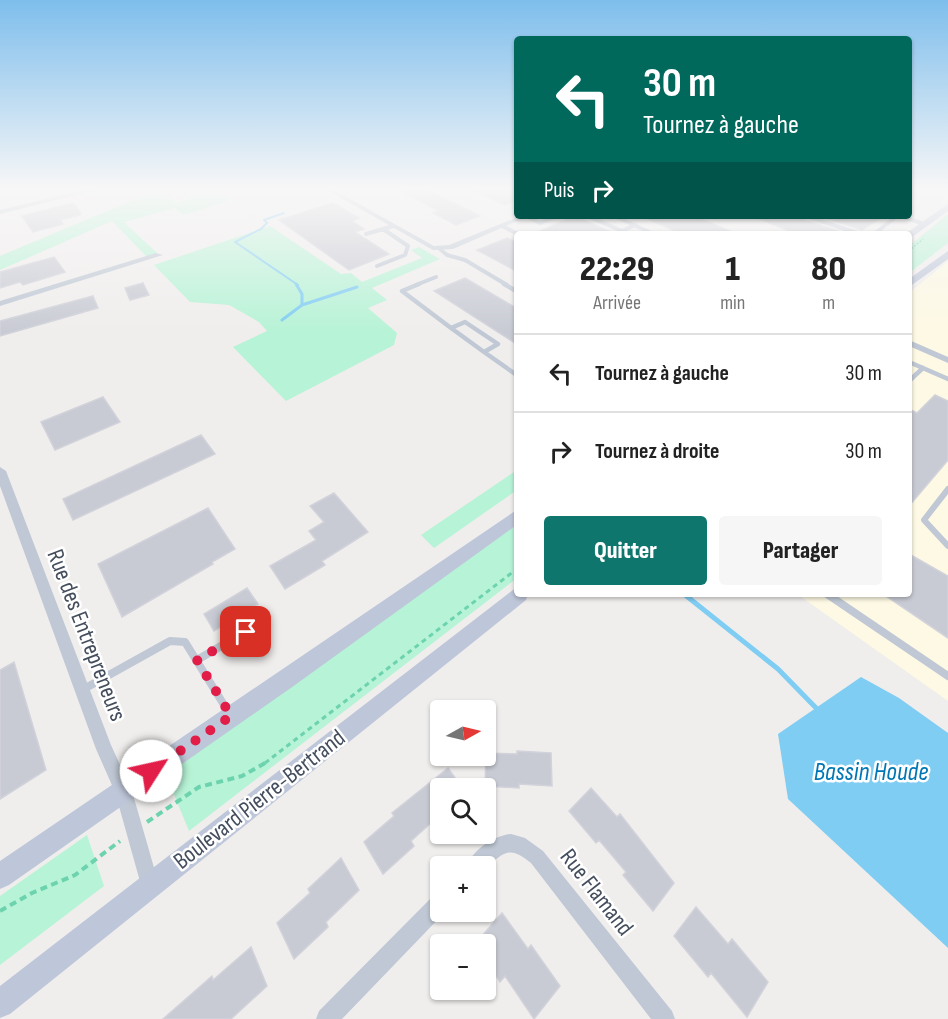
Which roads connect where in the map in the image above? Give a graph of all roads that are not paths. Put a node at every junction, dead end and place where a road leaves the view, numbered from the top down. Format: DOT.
graph roads {
  1 [pos="396,238"];
  2 [pos="412,238"];
  3 [pos="475,238"];
  4 [pos="420,242"];
  5 [pos="408,246"];
  6 [pos="440,249"];
  7 [pos="948,254"];
  8 [pos="159,255"];
  9 [pos="377,266"];
  10 [pos="436,277"];
  11 [pos="912,282"];
  12 [pos="514,290"];
  13 [pos="0,304"];
  14 [pos="451,328"];
  15 [pos="912,344"];
  16 [pos="483,351"];
  17 [pos="948,360"];
  18 [pos="912,363"];
  19 [pos="923,368"];
  20 [pos="514,373"];
  21 [pos="912,378"];
  22 [pos="948,380"];
  23 [pos="0,471"];
  24 [pos="948,489"];
  25 [pos="514,518"];
  26 [pos="948,546"];
  27 [pos="515,597"];
  28 [pos="831,597"];
  29 [pos="262,622"];
  30 [pos="197,660"];
  31 [pos="948,676"];
  32 [pos="82,690"];
  33 [pos="231,716"];
  34 [pos="123,791"];
  35 [pos="486,856"];
  36 [pos="0,876"];
  37 [pos="150,885"];
  38 [pos="430,913"];
  39 [pos="0,1004"];
  40 [pos="327,1019"];
  41 [pos="664,1019"];
  1 -- 5 [label="lane"];
  2 -- 4 [label="street"];
  3 -- 6 [label="street"];
  4 -- 5 [label="lane"];
  4 -- 6 [label="street"];
  5 -- 9 [label="lane"];
  6 -- 12 [label="lane"];
  7 -- 11 [label="main road"];
  8 -- 13 [label="street"];
  10 -- 14 [label="lane"];
  14 -- 16 [label="lane"];
  14 -- 16 [label="lane"];
  15 -- 17 [label="street"];
  16 -- 20 [label="lane"];
  18 -- 19 [label="lane"];
  19 -- 21 [label="lane"];
  19 -- 22 [label="lane"];
  23 -- 32 [label="street, Rue des Entrepreneurs"];
  24 -- 26 [label="lane"];
  25 -- 33 [label="main road"];
  27 -- 37 [label="main road, Boulevard Pierre-Bertrand"];
  28 -- 31 [label="lane"];
  29 -- 30 [label="lane"];
  30 -- 32 [label="lane"];
  30 -- 33 [label="lane"];
  32 -- 34 [label="street, Rue des Entrepreneurs"];
  33 -- 34 [label="main road"];
  34 -- 36 [label="main road"];
  34 -- 37 [label="street, Rue des Entrepreneurs"];
  35 -- 41 [label="street, Rue Flamand"];
  37 -- 39 [label="main road, Boulevard Pierre-Bertrand"];
  38 -- 40 [label="street"];
}
